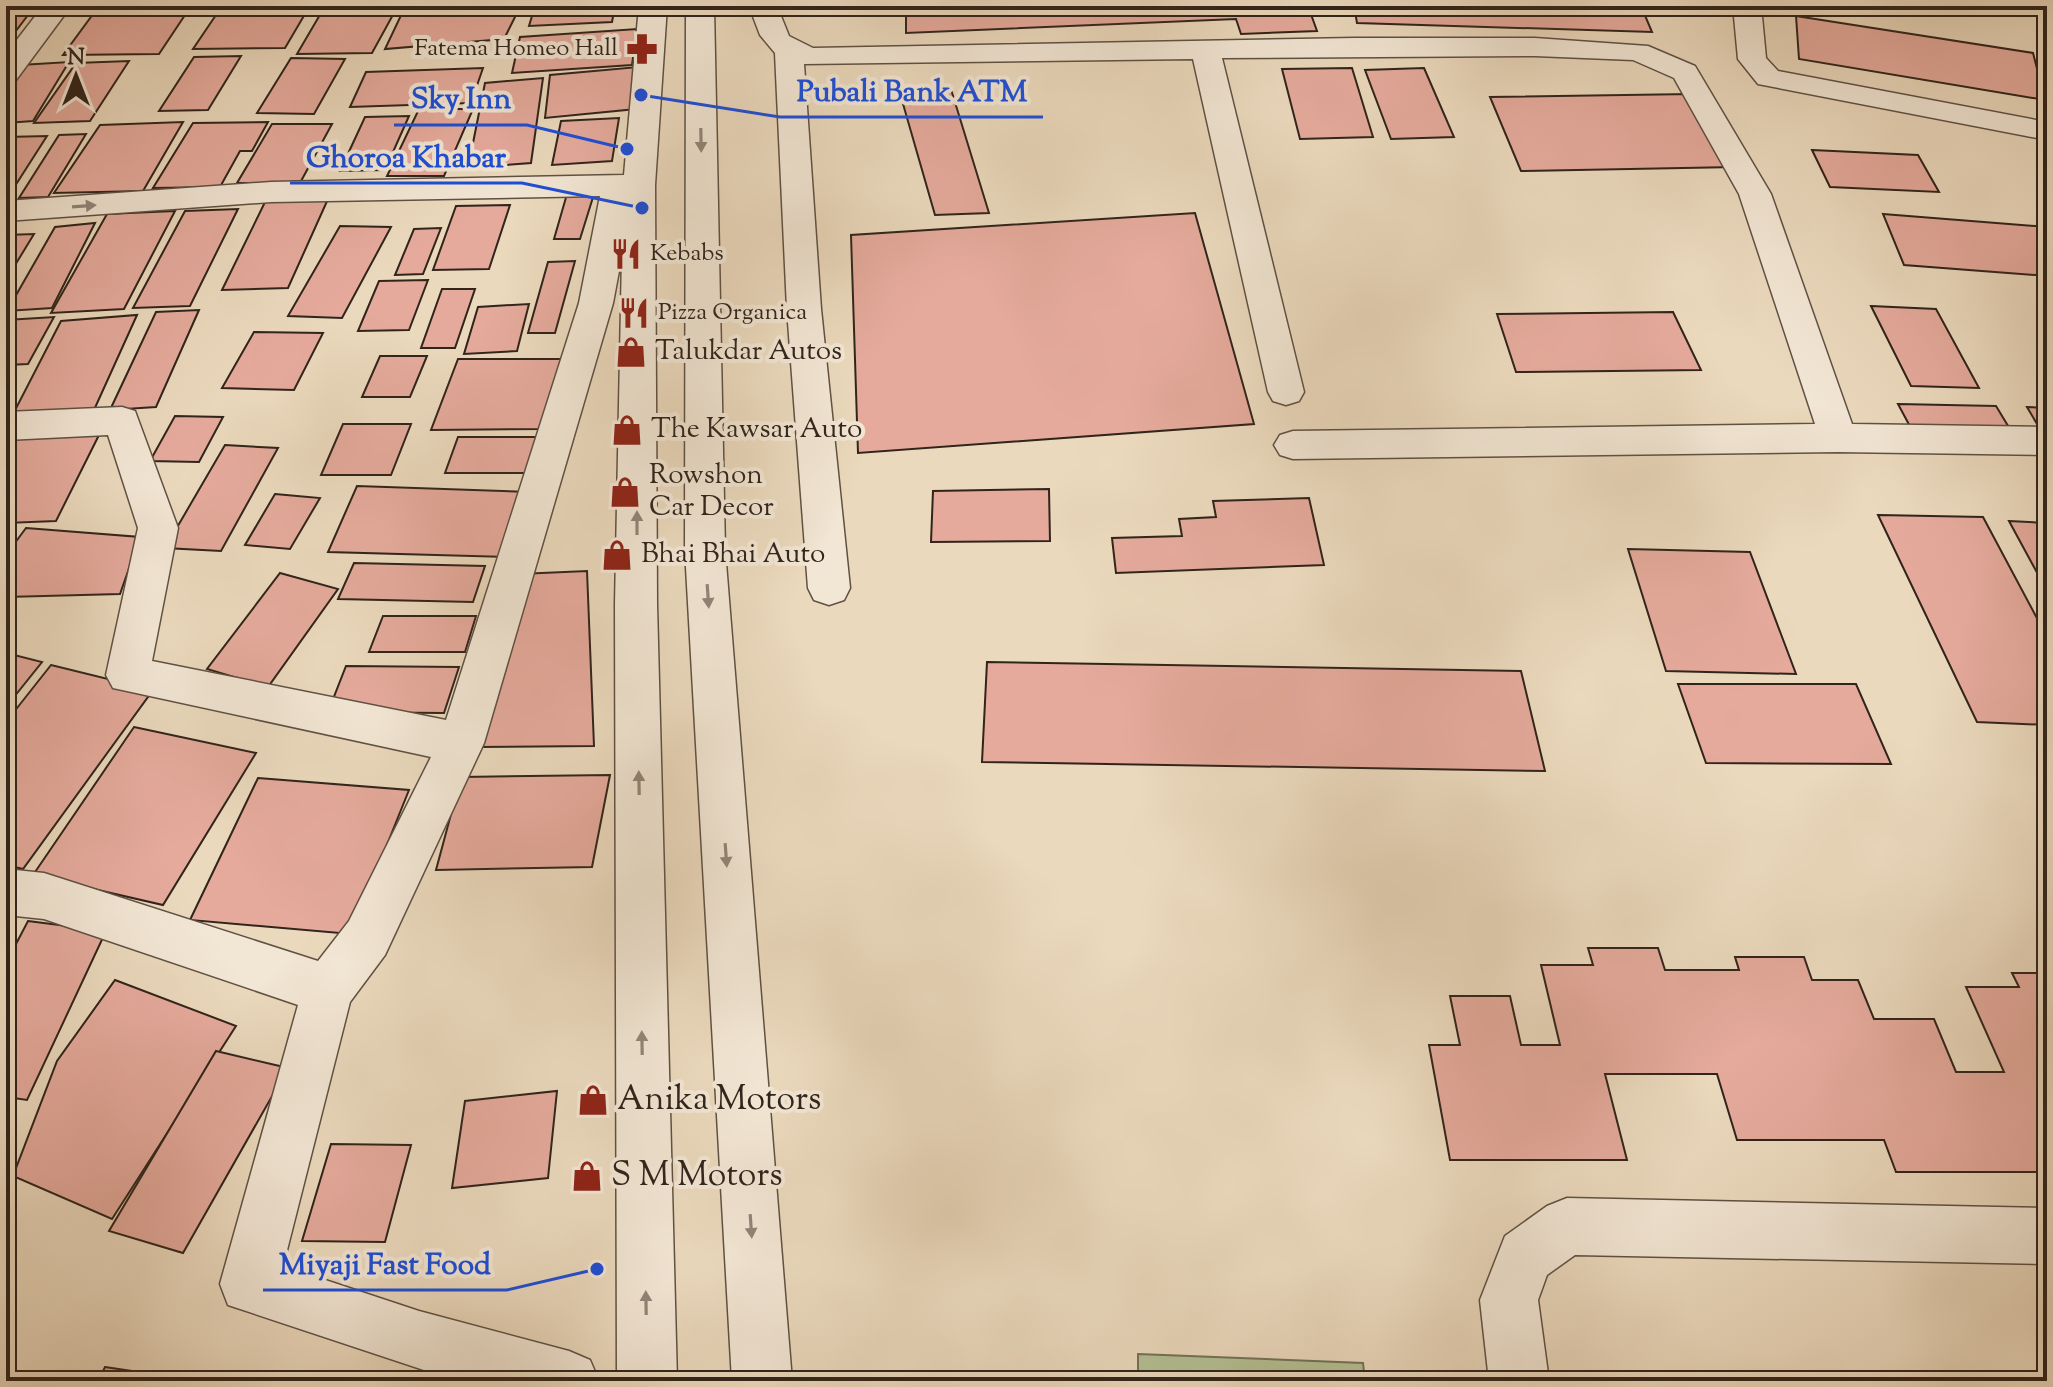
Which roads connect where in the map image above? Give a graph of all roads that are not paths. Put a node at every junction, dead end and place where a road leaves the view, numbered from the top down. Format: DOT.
graph roads {
  1 [pos="57,6"];
  2 [pos="653,6"];
  3 [pos="700,6"];
  4 [pos="763,6"];
  5 [pos="1747,6"];
  6 [pos="1205,49"];
  7 [pos="789,53"];
  8 [pos="6,74"];
  9 [pos="2047,131"];
  10 [pos="629,185"];
  11 [pos="6,211"];
  12 [pos="1286,392"];
  13 [pos="6,426"];
  14 [pos="1838,438"];
  15 [pos="2047,441"];
  16 [pos="1293,445"];
  17 [pos="829,588"];
  18 [pos="461,743"];
  19 [pos="6,892"];
  20 [pos="328,990"];
  21 [pos="2047,1236"];
  22 [pos="569,1381"];
  23 [pos="647,1381"];
  24 [pos="762,1381"];
  25 [pos="1519,1381"];
  1 -- 8 [label="street"];
  2 -- 10 [label="street"];
  3 -- 24 [label="street, one-way"];
  4 -- 7 [label="street"];
  5 -- 9 [label="street"];
  6 -- 7 [label="street"];
  6 -- 12 [label="street"];
  6 -- 14 [label="street"];
  7 -- 17 [label="street"];
  11 -- 10 [label="street, one-way"];
  10 -- 18 [label="street"];
  23 -- 10 [label="street, one-way"];
  13 -- 18 [label="street"];
  14 -- 15 [label="street"];
  14 -- 16 [label="street"];
  18 -- 20 [label="street"];
  19 -- 20 [label="street"];
  20 -- 22 [label="street"];
  21 -- 25 [label="street"];
}
